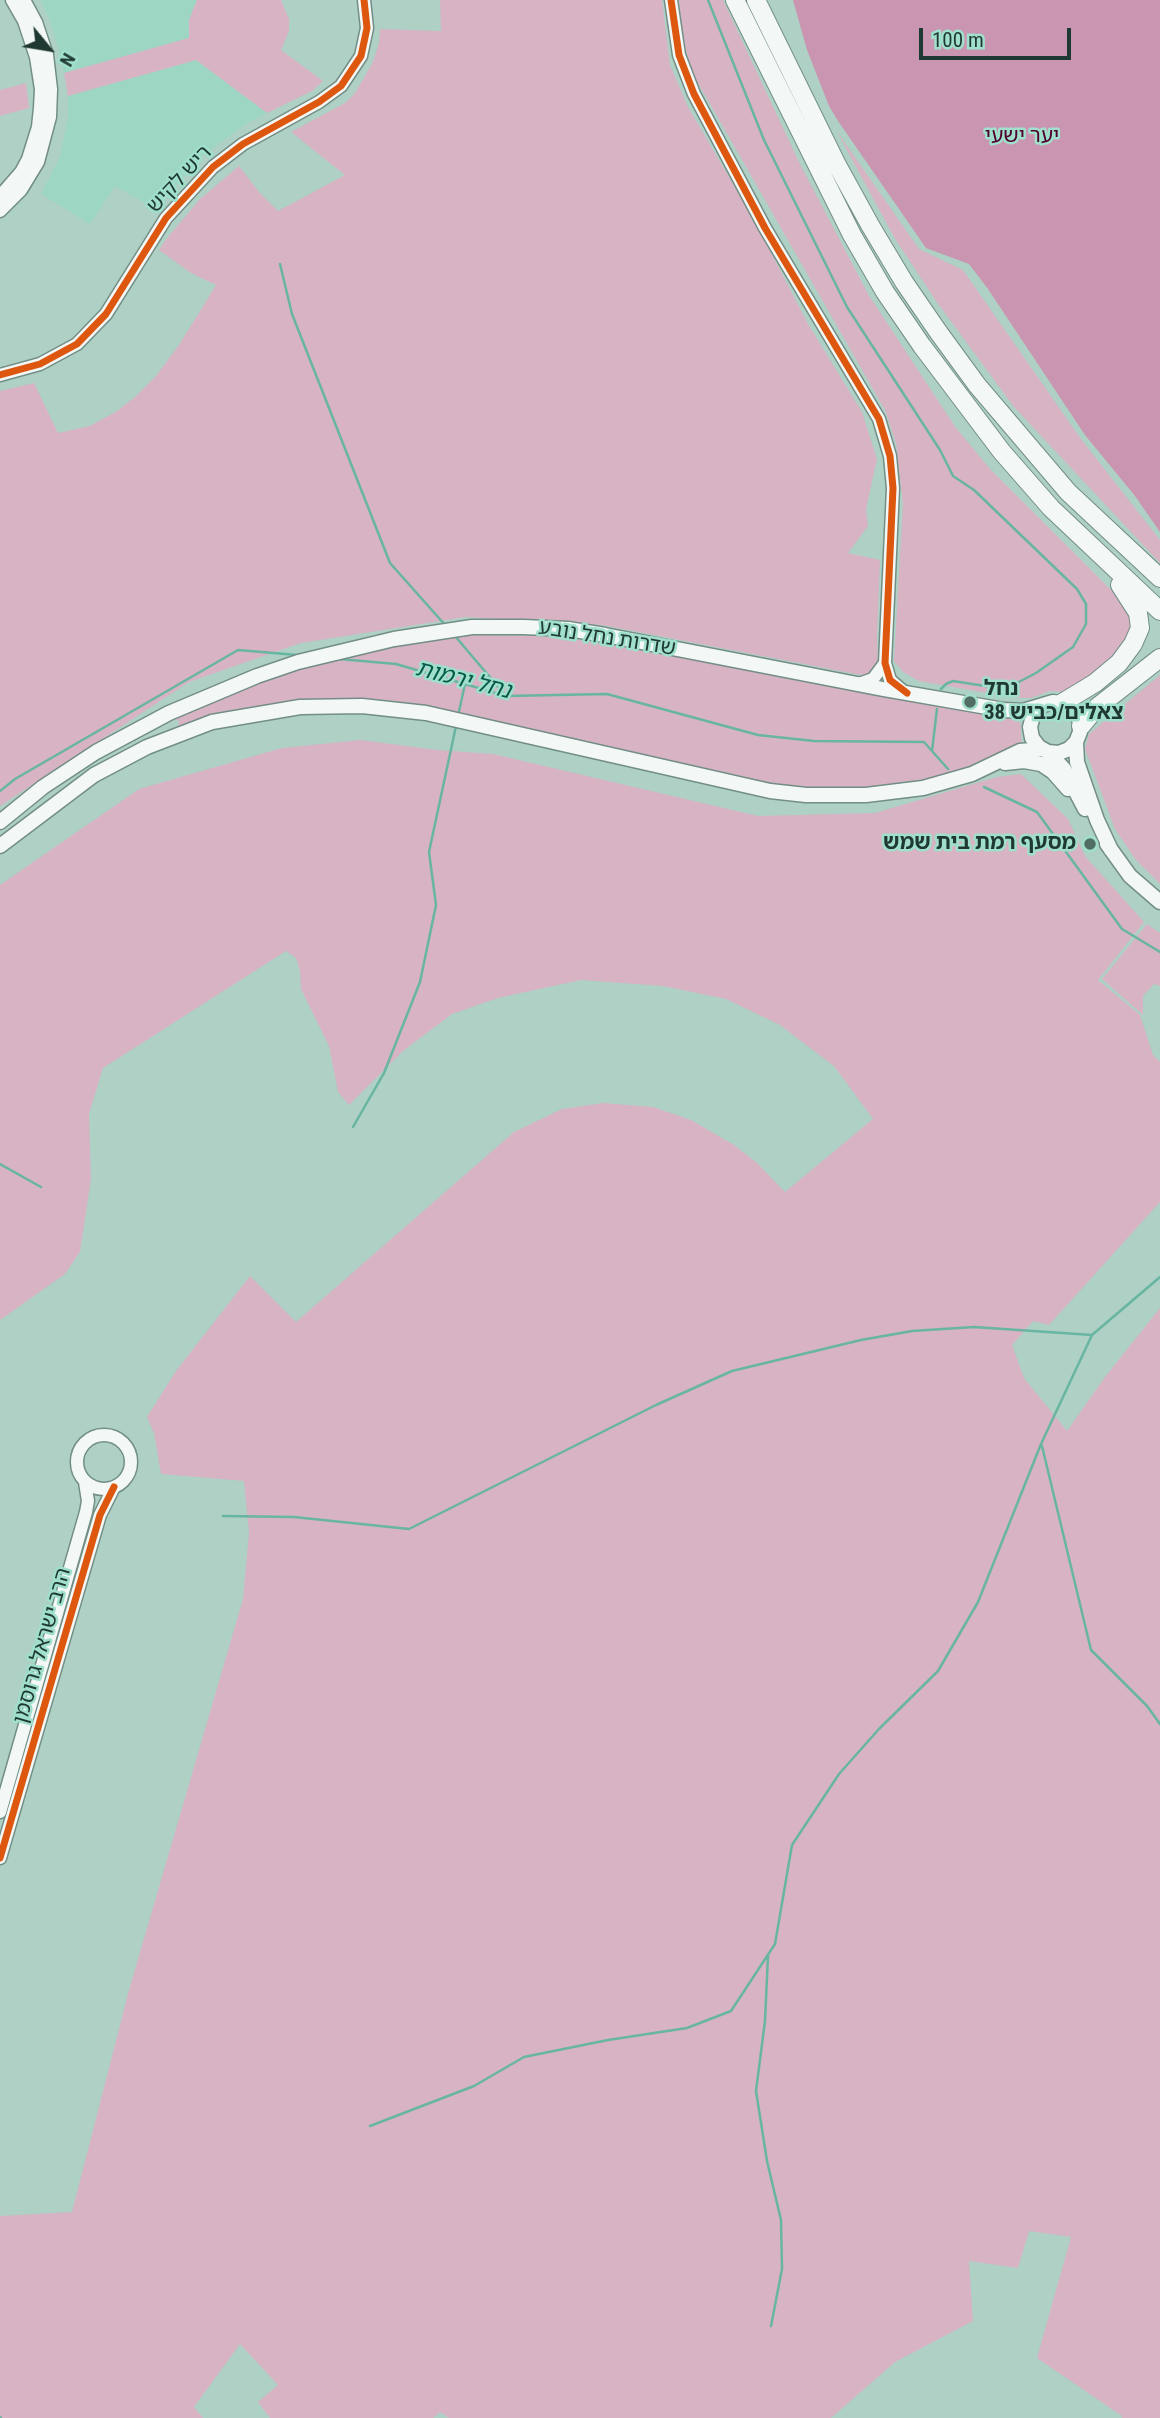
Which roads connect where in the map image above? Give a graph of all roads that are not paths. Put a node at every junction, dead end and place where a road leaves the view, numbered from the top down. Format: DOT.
graph roads {
  1 [pos="12,0"];
  2 [pos="24,0"];
  3 [pos="364,0"];
  4 [pos="671,0"];
  5 [pos="735,0"];
  6 [pos="756,0"];
  7 [pos="0,196"];
  8 [pos="0,211"];
  9 [pos="0,375"];
  10 [pos="1087,544"];
  11 [pos="1160,578"];
  12 [pos="1160,611"];
  13 [pos="1160,658"];
  14 [pos="885,663"];
  15 [pos="859,684"];
  16 [pos="907,693"];
  17 [pos="1062,703"];
  18 [pos="1043,706"];
  19 [pos="1078,734"];
  20 [pos="1045,750"];
  21 [pos="990,766"];
  22 [pos="0,822"];
  23 [pos="1094,825"];
  24 [pos="0,846"];
  25 [pos="1111,850"];
  26 [pos="1160,902"];
  27 [pos="85,1482"];
  28 [pos="114,1487"];
  29 [pos="0,1812"];
  30 [pos="0,1858"];
  1 -- 7 [label="street"];
  2 -- 8 [label="street"];
  3 -- 9 [label="street, ריש לקיש"];
  4 -- 14 [label="street"];
  5 -- 10 [label="highway"];
  6 -- 11 [label="highway"];
  10 -- 12 [label="highway"];
  10 -- 17 [label="highway"];
  13 -- 19 [label="highway"];
  14 -- 15 [label="street"];
  14 -- 16 [label="street"];
  15 -- 16 [label="main road, שדרות נחל נובע"];
  15 -- 22 [label="main road, שדרות נחל נובע"];
  16 -- 18 [label="main road, שדרות נחל נובע"];
  17 -- 18 [label="main road"];
  17 -- 19 [label="main road"];
  18 -- 20 [label="main road"];
  19 -- 20 [label="main road"];
  19 -- 25 [label="main road"];
  20 -- 21 [label="main road"];
  20 -- 23 [label="main road"];
  21 -- 23 [label="main road"];
  21 -- 24 [label="main road"];
  23 -- 25 [label="main road"];
  25 -- 26 [label="main road"];
  27 -- 28 [label="street"];
  27 -- 28 [label="street"];
  27 -- 29 [label="street, הרב ישראל גרוסמן"];
  28 -- 30 [label="street, הרב ישראל גרוסמן"];
}
